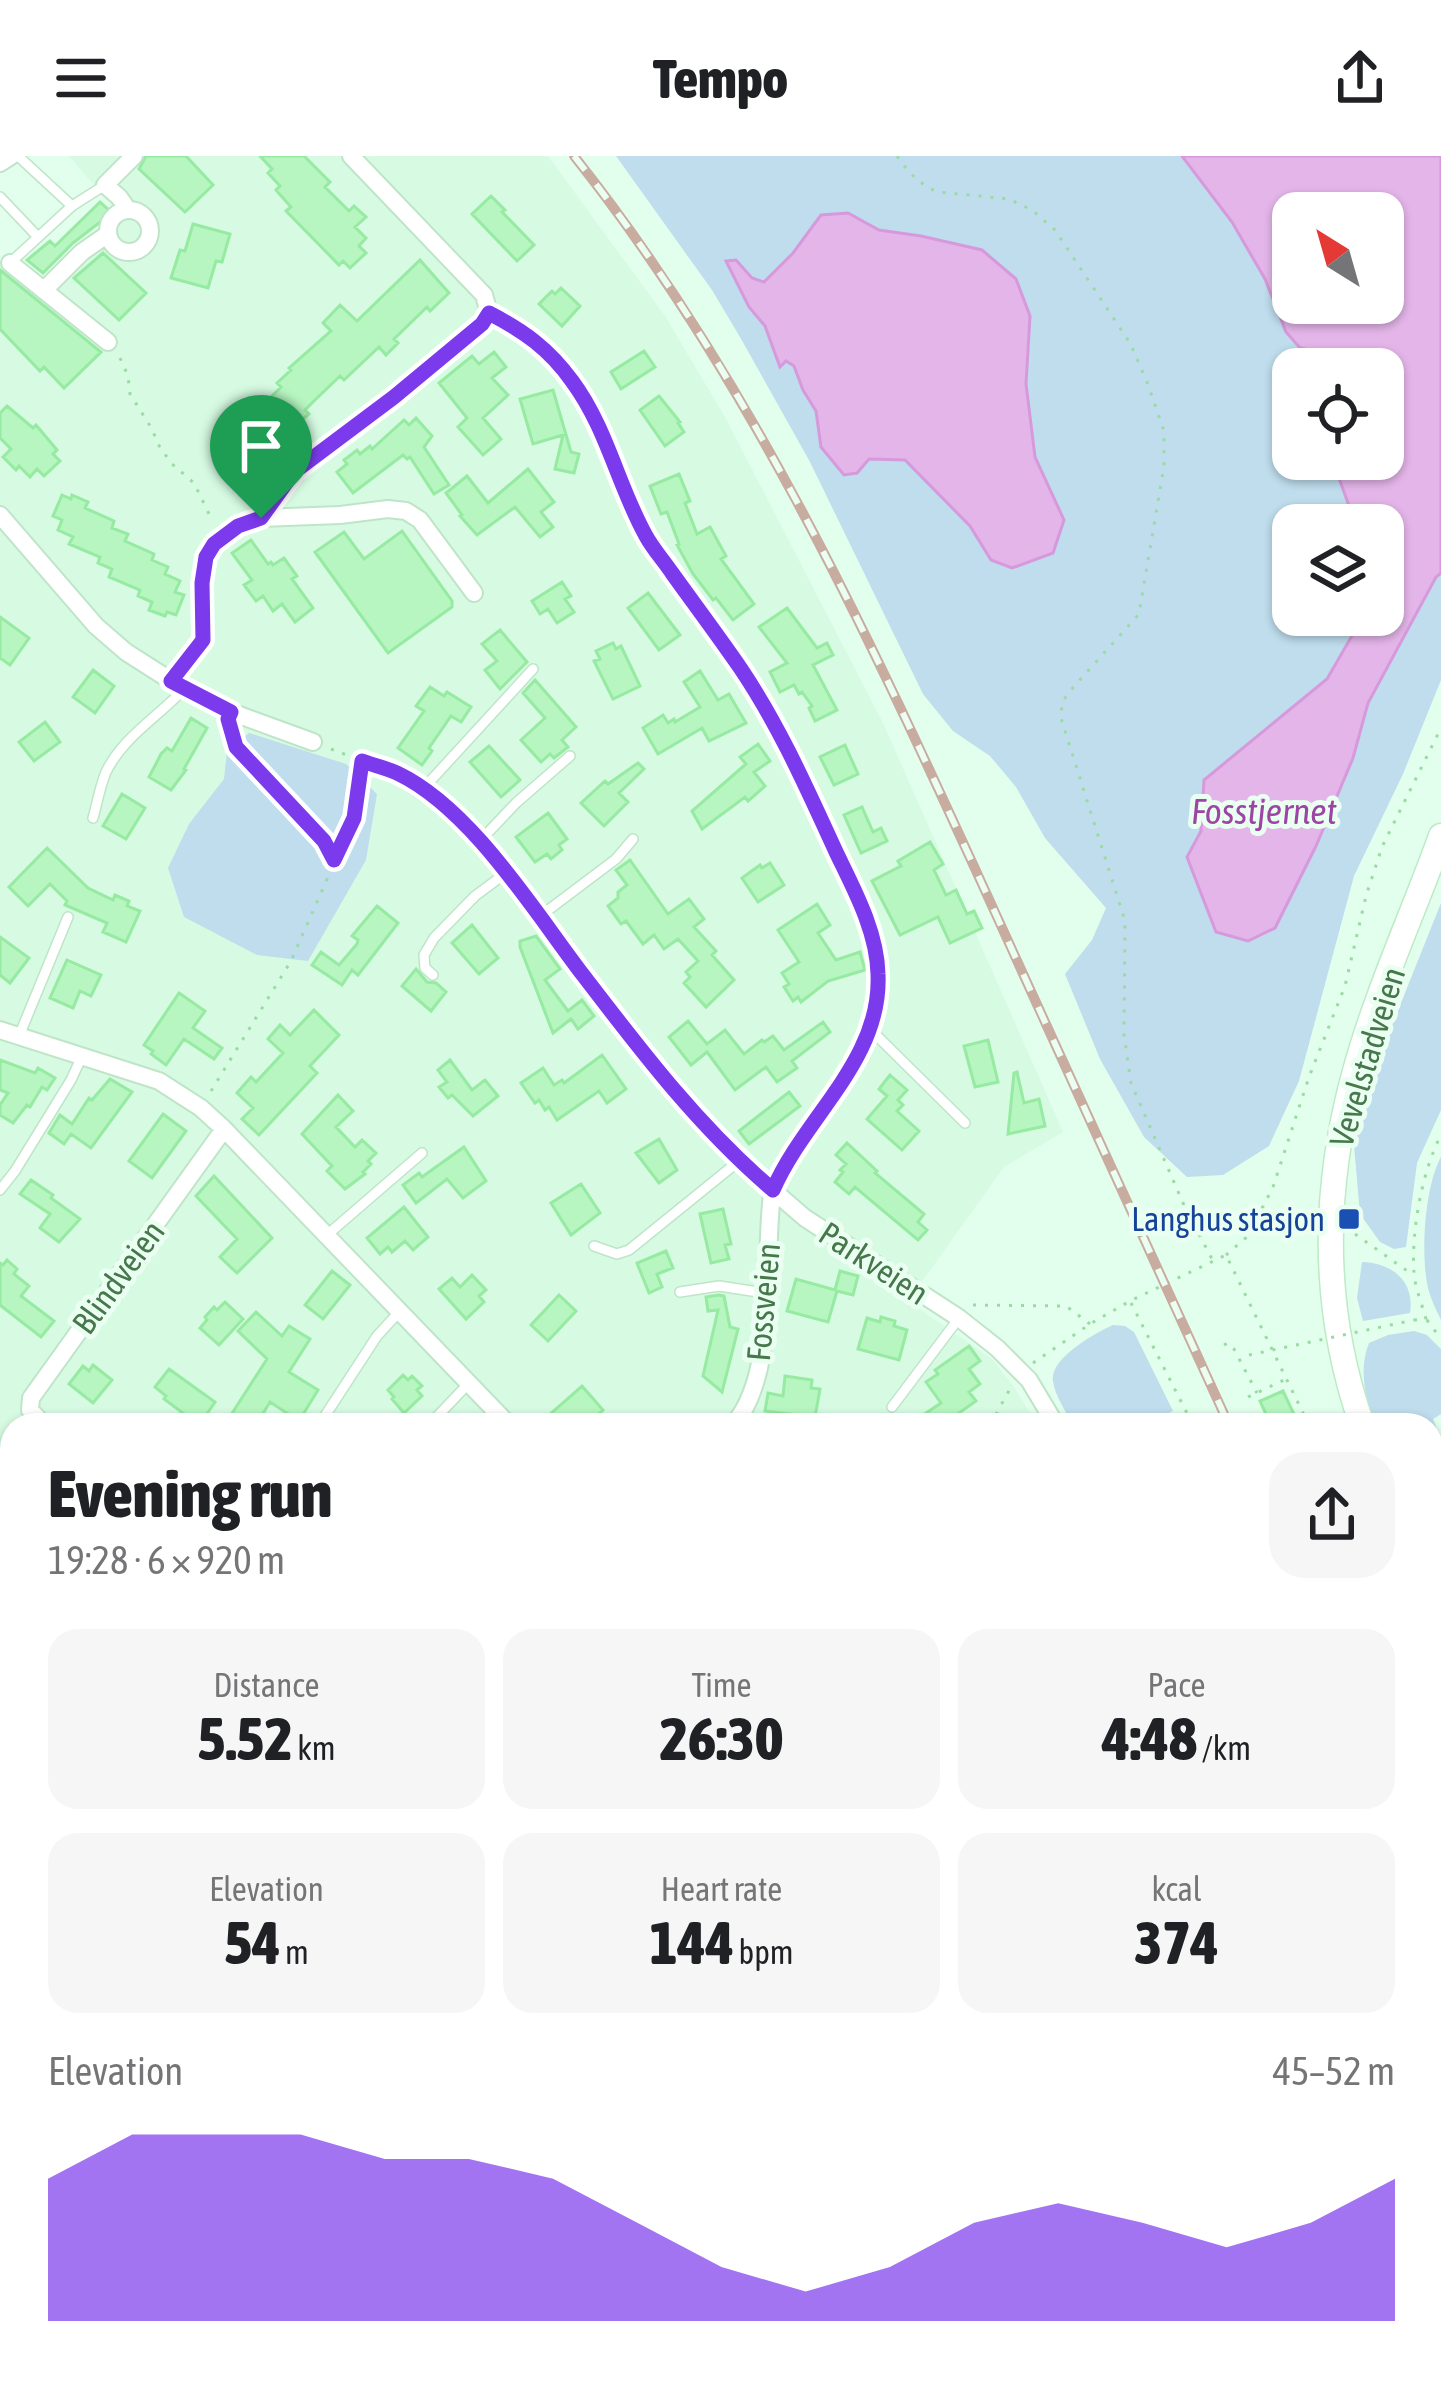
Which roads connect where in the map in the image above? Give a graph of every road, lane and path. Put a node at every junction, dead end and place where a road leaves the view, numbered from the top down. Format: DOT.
graph roads {
  1 [pos="14,156"];
  2 [pos="134,156"];
  3 [pos="351,156"];
  4 [pos="897,156"];
  5 [pos="0,163"];
  6 [pos="105,184"];
  7 [pos="0,197"];
  8 [pos="72,206"];
  9 [pos="128,209"];
  10 [pos="108,234"];
  11 [pos="38,238"];
  12 [pos="10,263"];
  13 [pos="45,289"];
  14 [pos="489,313"];
  15 [pos="108,342"];
  16 [pos="294,472"];
  17 [pos="0,515"];
  18 [pos="224,534"];
  19 [pos="474,593"];
  20 [pos="533,669"];
  21 [pos="178,685"];
  22 [pos="231,712"];
  23 [pos="1441,728"];
  24 [pos="313,742"];
  25 [pos="570,755"];
  26 [pos="362,761"];
  27 [pos="398,774"];
  28 [pos="423,789"];
  29 [pos="93,818"];
  30 [pos="1441,836"];
  31 [pos="633,839"];
  32 [pos="480,841"];
  33 [pos="334,860"];
  34 [pos="506,873"];
  35 [pos="68,917"];
  36 [pos="539,917"];
  37 [pos="433,975"];
  38 [pos="0,1030"];
  39 [pos="872,1030"];
  40 [pos="19,1036"];
  41 [pos="82,1056"];
  42 [pos="201,1108"];
  43 [pos="965,1123"];
  44 [pos="224,1129"];
  45 [pos="1441,1135"];
  46 [pos="422,1153"];
  47 [pos="739,1161"];
  48 [pos="0,1190"];
  49 [pos="773,1190"];
  50 [pos="1355,1234"];
  51 [pos="327,1235"];
  52 [pos="594,1246"];
  53 [pos="1226,1256"];
  54 [pos="1213,1261"];
  55 [pos="1414,1276"];
  56 [pos="680,1292"];
  57 [pos="765,1294"];
  58 [pos="1130,1301"];
  59 [pos="942,1307"];
  60 [pos="400,1311"];
  61 [pos="958,1318"];
  62 [pos="1426,1319"];
  63 [pos="1090,1324"];
  64 [pos="1441,1339"];
  65 [pos="1224,1345"];
  66 [pos="1240,1359"];
  67 [pos="1286,1379"];
  68 [pos="1020,1380"];
  69 [pos="470,1382"];
  70 [pos="1257,1393"];
  71 [pos="1249,1397"];
  72 [pos="1003,1399"];
  73 [pos="892,1407"];
  74 [pos="33,1413"];
  75 [pos="327,1413"];
  76 [pos="440,1413"];
  77 [pos="498,1413"];
  78 [pos="742,1413"];
  79 [pos="996,1413"];
  80 [pos="1046,1413"];
  81 [pos="1187,1413"];
  82 [pos="1303,1413"];
  83 [pos="1359,1413"];
  1 -- 5 [label="street"];
  1 -- 8 [label="lane"];
  2 -- 6 [label="street"];
  3 -- 14 [label="street, Fossveien"];
  4 -- 54 [label="path"];
  6 -- 8 [label="lane"];
  6 -- 9 [label="street"];
  7 -- 11 [label="lane"];
  8 -- 11 [label="lane"];
  9 -- 10 [label="street"];
  9 -- 10 [label="street"];
  10 -- 13 [label="street"];
  11 -- 12 [label="lane"];
  12 -- 13 [label="street"];
  13 -- 15 [label="street"];
  14 -- 16 [label="street"];
  14 -- 39 [label="street, Fossveien"];
  15 -- 18 [label="path"];
  17 -- 21 [label="street"];
  18 -- 19 [label="street"];
  18 -- 21 [label="street"];
  20 -- 28 [label="lane"];
  21 -- 22 [label="street"];
  21 -- 29 [label="lane"];
  22 -- 24 [label="street"];
  22 -- 33 [label="path"];
  23 -- 53 [label="path"];
  24 -- 26 [label="path"];
  25 -- 32 [label="lane"];
  26 -- 27 [label="path"];
  26 -- 33 [label="path"];
  27 -- 28 [label="street, Parkveien"];
  28 -- 32 [label="street, Parkveien"];
  30 -- 83 [label="main road, Vevelstadveien"];
  31 -- 36 [label="lane"];
  32 -- 34 [label="street, Parkveien"];
  33 -- 42 [label="path"];
  34 -- 36 [label="street, Parkveien"];
  34 -- 37 [label="lane"];
  35 -- 40 [label="lane"];
  36 -- 47 [label="street, Parkveien"];
  38 -- 40 [label="street"];
  39 -- 43 [label="lane"];
  39 -- 49 [label="street, Fossveien"];
  40 -- 41 [label="street"];
  41 -- 42 [label="street"];
  41 -- 48 [label="lane"];
  42 -- 44 [label="street"];
  44 -- 51 [label="street"];
  44 -- 74 [label="street, Blindveien"];
  45 -- 55 [label="path"];
  46 -- 51 [label="lane"];
  47 -- 49 [label="street, Parkveien"];
  47 -- 52 [label="lane"];
  49 -- 57 [label="street, Fossveien"];
  49 -- 59 [label="street, Parkveien"];
  50 -- 55 [label="path"];
  51 -- 60 [label="street"];
  53 -- 54 [label="path"];
  53 -- 67 [label="path"];
  54 -- 58 [label="path"];
  55 -- 62 [label="path"];
  56 -- 57 [label="lane"];
  57 -- 78 [label="street, Fossveien"];
  58 -- 63 [label="path"];
  58 -- 81 [label="path"];
  59 -- 61 [label="street, Parkveien"];
  59 -- 63 [label="path"];
  60 -- 69 [label="street"];
  60 -- 75 [label="lane"];
  61 -- 68 [label="street, Parkveien"];
  61 -- 73 [label="lane"];
  62 -- 64 [label="path"];
  62 -- 66 [label="path, bridge"];
  63 -- 68 [label="path"];
  65 -- 66 [label="path"];
  66 -- 70 [label="path"];
  67 -- 70 [label="path"];
  67 -- 82 [label="path"];
  68 -- 72 [label="path"];
  68 -- 72 [label="path"];
  68 -- 80 [label="street, Parkveien"];
  69 -- 76 [label="lane"];
  69 -- 77 [label="street"];
  70 -- 71 [label="path"];
  72 -- 79 [label="path"];
}
